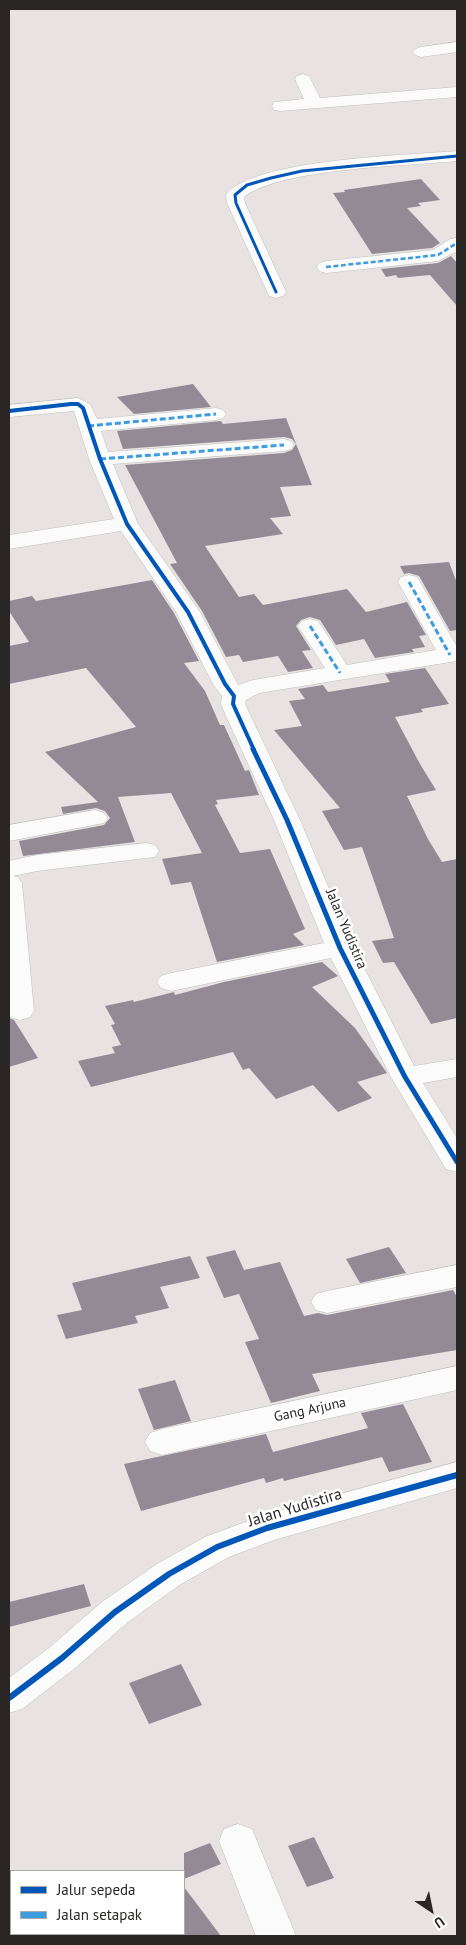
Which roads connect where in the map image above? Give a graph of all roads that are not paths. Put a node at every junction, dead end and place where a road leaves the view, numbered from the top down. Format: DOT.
graph roads {
  1 [pos="457,48"];
  2 [pos="421,52"];
  3 [pos="303,79"];
  4 [pos="452,93"];
  5 [pos="314,103"];
  6 [pos="280,106"];
  7 [pos="457,108"];
  8 [pos="457,156"];
  9 [pos="457,243"];
  10 [pos="326,267"];
  11 [pos="276,292"];
  12 [pos="9,411"];
  13 [pos="216,414"];
  14 [pos="88,426"];
  15 [pos="284,445"];
  16 [pos="100,459"];
  17 [pos="127,524"];
  18 [pos="9,542"];
  19 [pos="409,582"];
  20 [pos="310,626"];
  21 [pos="454,654"];
  22 [pos="340,673"];
  23 [pos="234,696"];
  24 [pos="95,818"];
  25 [pos="9,833"];
  26 [pos="146,851"];
  27 [pos="9,869"];
  28 [pos="9,883"];
  29 [pos="11,928"];
  30 [pos="340,948"];
  31 [pos="171,982"];
  32 [pos="20,1011"];
  33 [pos="457,1068"];
  34 [pos="405,1078"];
  35 [pos="457,1162"];
  36 [pos="457,1276"];
  37 [pos="327,1302"];
  38 [pos="457,1378"];
  39 [pos="162,1442"];
  40 [pos="457,1475"];
  41 [pos="9,1698"];
  42 [pos="238,1841"];
  43 [pos="276,1936"];
  1 -- 2 [label="street"];
  3 -- 5 [label="street"];
  4 -- 5 [label="street"];
  4 -- 7 [label="street"];
  5 -- 6 [label="street"];
  8 -- 11 [label="street"];
  9 -- 10 [label="street"];
  12 -- 14 [label="street, Jalan Yudistira"];
  13 -- 14 [label="street"];
  14 -- 16 [label="street, Jalan Yudistira"];
  15 -- 16 [label="street"];
  16 -- 17 [label="street, Jalan Yudistira"];
  17 -- 18 [label="street"];
  17 -- 23 [label="street, Jalan Yudistira"];
  19 -- 21 [label="street"];
  20 -- 22 [label="street"];
  21 -- 22 [label="street"];
  22 -- 23 [label="street"];
  23 -- 30 [label="street, Jalan Yudistira"];
  24 -- 25 [label="street"];
  26 -- 27 [label="street"];
  28 -- 29 [label="street"];
  29 -- 32 [label="street"];
  30 -- 31 [label="street"];
  30 -- 34 [label="street, Jalan Yudistira"];
  33 -- 34 [label="street"];
  34 -- 35 [label="street, Jalan Yudistira"];
  36 -- 37 [label="street"];
  38 -- 39 [label="street, Gang Arjuna"];
  40 -- 41 [label="street, Jalan Yudistira"];
  42 -- 43 [label="street"];
}
